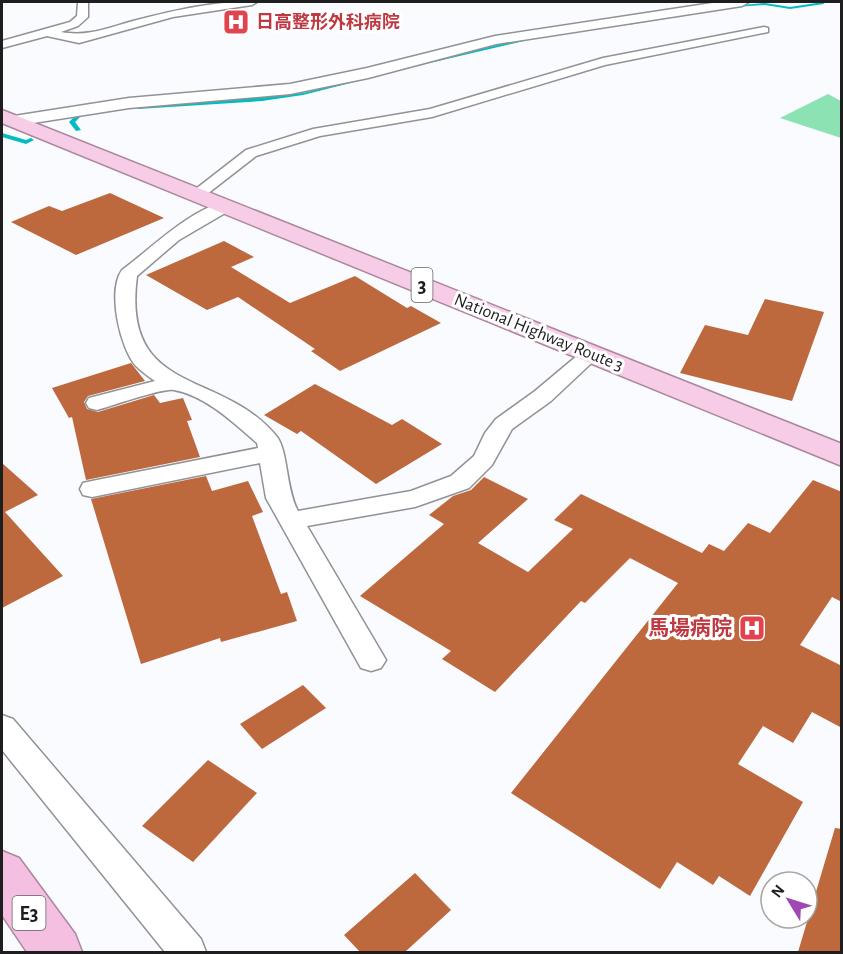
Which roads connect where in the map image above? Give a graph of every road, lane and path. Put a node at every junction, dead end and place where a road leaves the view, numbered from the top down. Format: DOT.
graph roads {
  1 [pos="83,2"];
  2 [pos="252,2"];
  3 [pos="742,2"];
  4 [pos="764,30"];
  5 [pos="47,32"];
  6 [pos="2,45"];
  7 [pos="8,119"];
  8 [pos="196,195"];
  9 [pos="226,206"];
  10 [pos="591,354"];
  11 [pos="174,383"];
  12 [pos="98,403"];
  13 [pos="271,453"];
  14 [pos="842,456"];
  15 [pos="92,489"];
  16 [pos="292,521"];
  17 [pos="370,660"];
  18 [pos="2,728"];
  19 [pos="2,874"];
  20 [pos="57,952"];
  21 [pos="188,952"];
  1 -- 5 [label="street"];
  2 -- 5 [label="street"];
  3 -- 7 [label="street"];
  4 -- 8 [label="street"];
  5 -- 6 [label="street"];
  7 -- 8 [label="highway, National Highway Route 3 / 3"];
  8 -- 9 [label="highway, National Highway Route 3 / 3"];
  9 -- 10 [label="highway, National Highway Route 3 / 3"];
  9 -- 11 [label="street"];
  10 -- 14 [label="highway, National Highway Route 3 / 3"];
  10 -- 16 [label="street"];
  11 -- 12 [label="street"];
  11 -- 13 [label="street"];
  13 -- 15 [label="street"];
  13 -- 16 [label="street"];
  16 -- 17 [label="street"];
  18 -- 21 [label="street"];
  19 -- 20 [label="highway, E3"];
}
